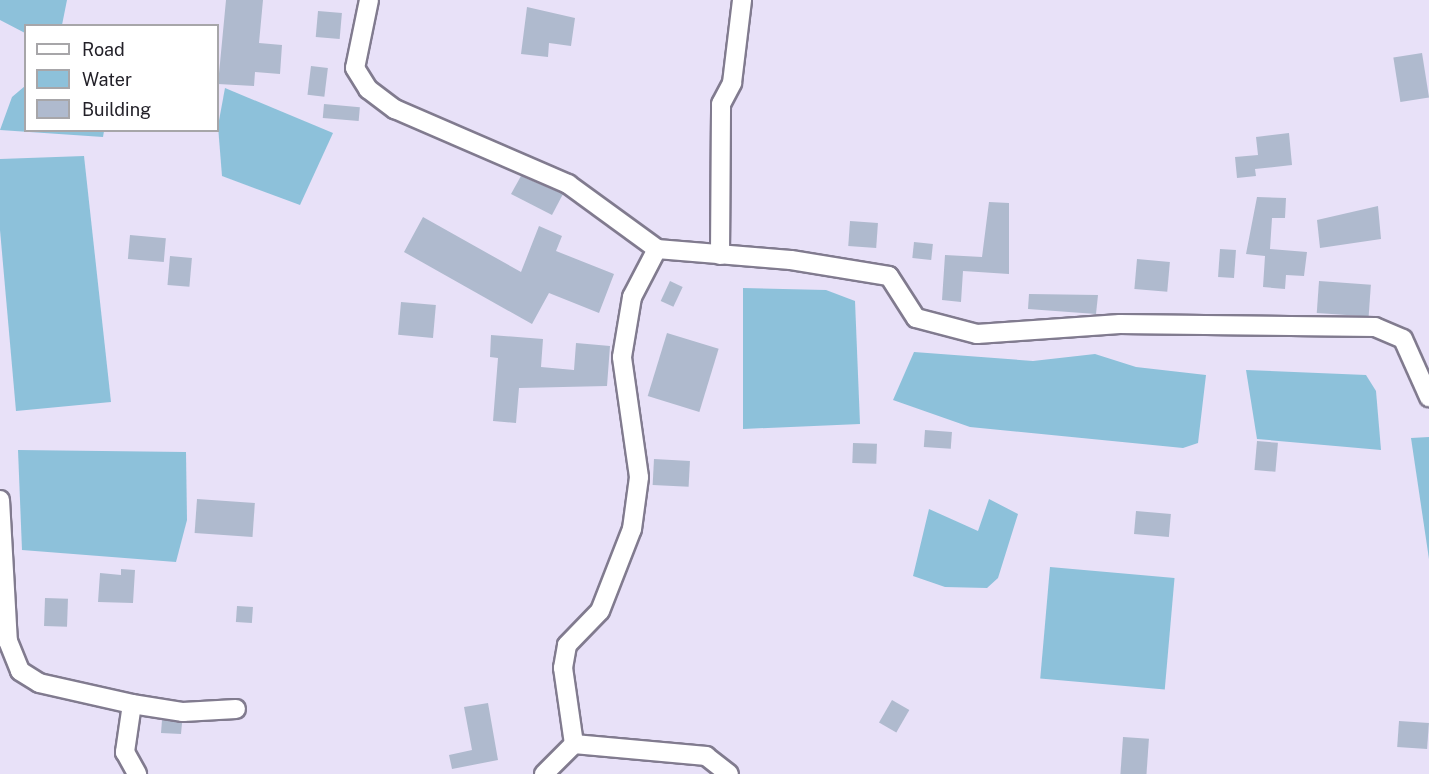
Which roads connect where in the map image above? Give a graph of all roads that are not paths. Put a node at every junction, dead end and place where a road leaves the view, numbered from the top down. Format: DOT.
graph roads {
  1 [pos="369,0"];
  2 [pos="742,0"];
  3 [pos="657,249"];
  4 [pos="720,255"];
  5 [pos="1429,397"];
  6 [pos="0,500"];
  7 [pos="132,704"];
  8 [pos="236,709"];
  9 [pos="574,744"];
  10 [pos="137,774"];
  11 [pos="544,774"];
  12 [pos="729,774"];
  1 -- 3 [label="street"];
  2 -- 4 [label="street"];
  3 -- 4 [label="street"];
  3 -- 9 [label="street"];
  4 -- 5 [label="street"];
  6 -- 7 [label="street"];
  7 -- 8 [label="street"];
  7 -- 10 [label="street"];
  9 -- 11 [label="street"];
  9 -- 12 [label="street"];
}
